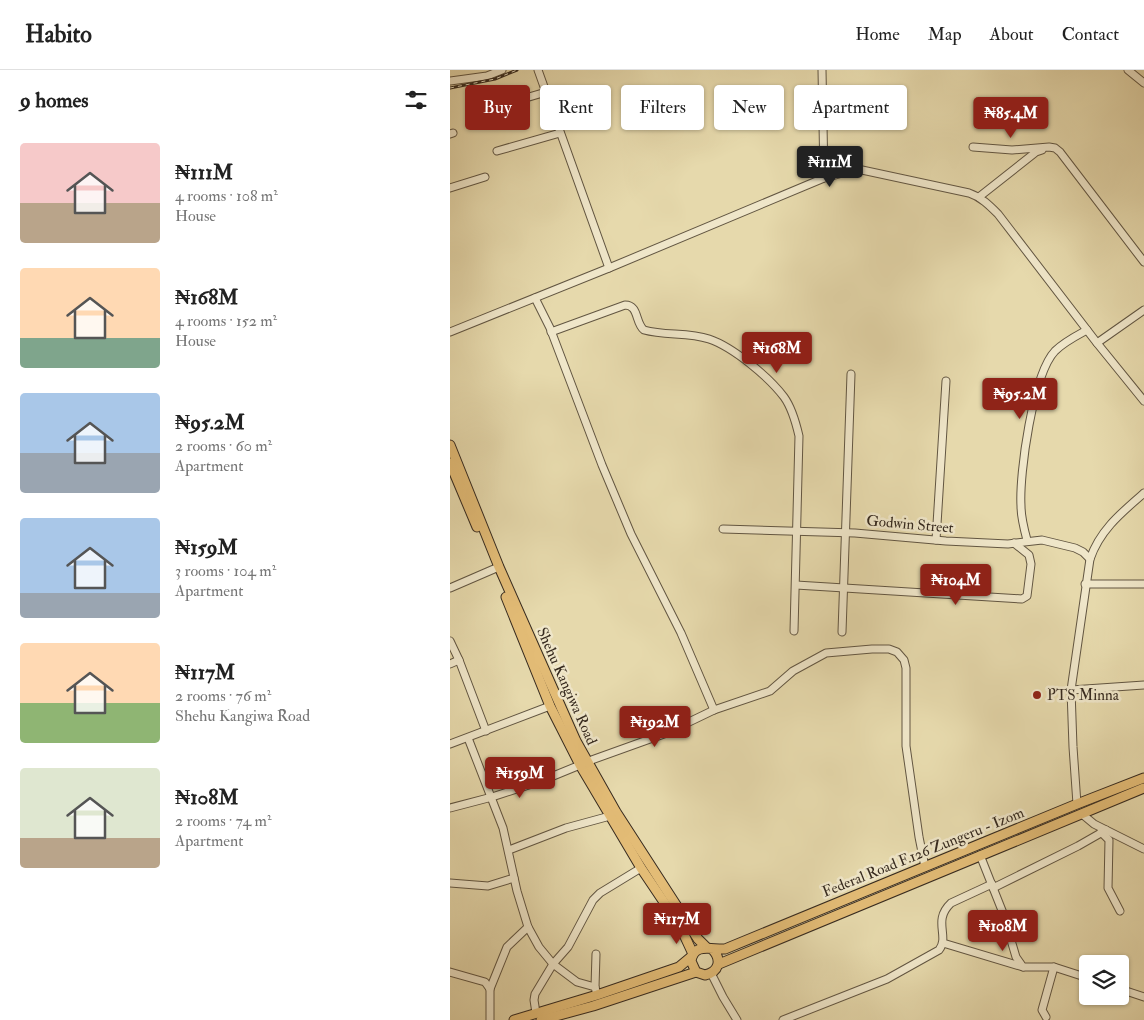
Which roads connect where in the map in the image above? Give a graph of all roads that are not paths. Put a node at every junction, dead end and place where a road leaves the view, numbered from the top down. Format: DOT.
graph roads {
  1 [pos="502,70"];
  2 [pos="538,70"];
  3 [pos="822,70"];
  4 [pos="1128,70"];
  5 [pos="450,81"];
  6 [pos="1144,82"];
  7 [pos="543,85"];
  8 [pos="822,85"];
  9 [pos="559,130"];
  10 [pos="823,130"];
  11 [pos="560,133"];
  12 [pos="973,146"];
  13 [pos="1049,147"];
  14 [pos="497,151"];
  15 [pos="485,177"];
  16 [pos="824,178"];
  17 [pos="450,188"];
  18 [pos="979,197"];
  19 [pos="1144,262"];
  20 [pos="609,268"];
  21 [pos="535,298"];
  22 [pos="1144,310"];
  23 [pos="1087,330"];
  24 [pos="450,332"];
  25 [pos="551,332"];
  26 [pos="1097,343"];
  27 [pos="851,374"];
  28 [pos="946,381"];
  29 [pos="1144,402"];
  30 [pos="450,445"];
  31 [pos="450,463"];
  32 [pos="1144,493"];
  33 [pos="723,530"];
  34 [pos="798,532"];
  35 [pos="844,533"];
  36 [pos="936,540"];
  37 [pos="1027,540"];
  38 [pos="1014,543"];
  39 [pos="1090,559"];
  40 [pos="494,569"];
  41 [pos="1085,584"];
  42 [pos="1144,584"];
  43 [pos="796,585"];
  44 [pos="843,587"];
  45 [pos="450,588"];
  46 [pos="794,631"];
  47 [pos="842,632"];
  48 [pos="450,641"];
  49 [pos="459,660"];
  50 [pos="450,664"];
  51 [pos="1144,685"];
  52 [pos="1071,690"];
  53 [pos="550,706"];
  54 [pos="714,710"];
  55 [pos="486,731"];
  56 [pos="468,738"];
  57 [pos="450,744"];
  58 [pos="583,763"];
  59 [pos="1144,778"];
  60 [pos="1144,788"];
  61 [pos="492,797"];
  62 [pos="1077,804"];
  63 [pos="450,808"];
  64 [pos="1082,814"];
  65 [pos="610,816"];
  66 [pos="1104,831"];
  67 [pos="1144,849"];
  68 [pos="509,850"];
  69 [pos="980,856"];
  70 [pos="925,867"];
  71 [pos="641,868"];
  72 [pos="514,878"];
  73 [pos="450,883"];
  74 [pos="993,886"];
  75 [pos="852,897"];
  76 [pos="856,906"];
  77 [pos="1120,911"];
  78 [pos="528,927"];
  79 [pos="943,943"];
  80 [pos="710,948"];
  81 [pos="596,954"];
  82 [pos="692,956"];
  83 [pos="553,964"];
  84 [pos="718,964"];
  85 [pos="1023,967"];
  86 [pos="1054,967"];
  87 [pos="450,972"];
  88 [pos="696,972"];
  89 [pos="711,973"];
  90 [pos="1079,975"];
  91 [pos="490,989"];
  92 [pos="596,991"];
  93 [pos="1129,992"];
  94 [pos="1144,997"];
  95 [pos="539,1017"];
  96 [pos="1046,1017"];
  97 [pos="490,1020"];
  98 [pos="514,1020"];
  99 [pos="738,1020"];
  100 [pos="783,1020"];
  1 -- 5 [label="street"];
  2 -- 7 [label="street"];
  3 -- 8 [label="street"];
  4 -- 6 [label="street"];
  9 -- 11 [label="street"];
  10 -- 16 [label="street"];
  11 -- 14 [label="street"];
  11 -- 20 [label="street"];
  12 -- 13 [label="street"];
  13 -- 18 [label="street"];
  13 -- 19 [label="street"];
  15 -- 17 [label="street"];
  16 -- 18 [label="street"];
  16 -- 20 [label="street"];
  18 -- 23 [label="street"];
  20 -- 21 [label="street"];
  21 -- 24 [label="street"];
  21 -- 25 [label="street"];
  22 -- 26 [label="street"];
  23 -- 26 [label="street"];
  23 -- 37 [label="street"];
  25 -- 34 [label="street"];
  25 -- 54 [label="street"];
  26 -- 29 [label="street"];
  27 -- 35 [label="street"];
  28 -- 36 [label="street"];
  30 -- 58 [label="main road, Shehu Kangiwa Road"];
  31 -- 40 [label="main road, Shehu Kangiwa Road"];
  32 -- 39 [label="street"];
  33 -- 34 [label="street, Godwin Street"];
  34 -- 35 [label="street, Godwin Street"];
  34 -- 43 [label="street"];
  35 -- 36 [label="street, Godwin Street"];
  35 -- 44 [label="street"];
  36 -- 38 [label="street, Godwin Street"];
  37 -- 38 [label="street, Godwin Street"];
  37 -- 39 [label="street, Godwin Street"];
  38 -- 44 [label="street"];
  39 -- 41 [label="street"];
  40 -- 45 [label="street"];
  40 -- 53 [label="main road, Shehu Kangiwa Road"];
  41 -- 42 [label="street"];
  41 -- 52 [label="street"];
  43 -- 44 [label="street"];
  43 -- 46 [label="street"];
  44 -- 47 [label="street"];
  48 -- 49 [label="street"];
  49 -- 50 [label="street"];
  49 -- 55 [label="street"];
  51 -- 52 [label="street"];
  52 -- 62 [label="street"];
  53 -- 55 [label="street"];
  53 -- 58 [label="main road, Shehu Kangiwa Road"];
  54 -- 58 [label="street"];
  54 -- 70 [label="street"];
  55 -- 56 [label="street"];
  56 -- 57 [label="street"];
  56 -- 61 [label="street"];
  58 -- 61 [label="street"];
  58 -- 65 [label="main road, Shehu Kangiwa Road"];
  58 -- 80 [label="main road, Shehu Kangiwa Road"];
  59 -- 62 [label="main road, Federal Road F.126 Zungeru - Izom"];
  60 -- 64 [label="main road, Federal Road F.126 Zungeru - Izom"];
  61 -- 63 [label="street"];
  61 -- 68 [label="street"];
  62 -- 70 [label="main road, Federal Road F.126 Zungeru - Izom"];
  64 -- 66 [label="street"];
  64 -- 69 [label="main road, Federal Road F.126 Zungeru - Izom"];
  65 -- 68 [label="street"];
  65 -- 71 [label="main road, Shehu Kangiwa Road"];
  66 -- 67 [label="street"];
  66 -- 74 [label="street"];
  66 -- 77 [label="street"];
  68 -- 72 [label="street"];
  69 -- 74 [label="street"];
  69 -- 76 [label="main road, Federal Road F.126 Zungeru - Izom"];
  70 -- 75 [label="main road, Federal Road F.126 Zungeru - Izom"];
  71 -- 82 [label="main road, Shehu Kangiwa Road"];
  71 -- 83 [label="street"];
  72 -- 73 [label="street"];
  72 -- 78 [label="street"];
  74 -- 79 [label="street"];
  74 -- 85 [label="street"];
  75 -- 76 [label="main road"];
  75 -- 80 [label="main road, Federal Road F.126 Zungeru - Izom"];
  76 -- 84 [label="main road, Federal Road F.126 Zungeru - Izom"];
  78 -- 83 [label="street"];
  78 -- 91 [label="street"];
  79 -- 85 [label="street"];
  79 -- 100 [label="street"];
  80 -- 82 [label="main road"];
  80 -- 84 [label="main road"];
  81 -- 92 [label="street"];
  82 -- 88 [label="main road"];
  82 -- 92 [label="main road"];
  83 -- 92 [label="street"];
  83 -- 95 [label="street"];
  84 -- 89 [label="main road"];
  85 -- 86 [label="street"];
  86 -- 90 [label="street"];
  86 -- 96 [label="street"];
  87 -- 91 [label="street"];
  88 -- 89 [label="main road"];
  88 -- 95 [label="main road"];
  89 -- 99 [label="street"];
  91 -- 97 [label="street"];
  92 -- 95 [label="main road"];
  93 -- 94 [label="street"];
  95 -- 98 [label="main road"];
}
